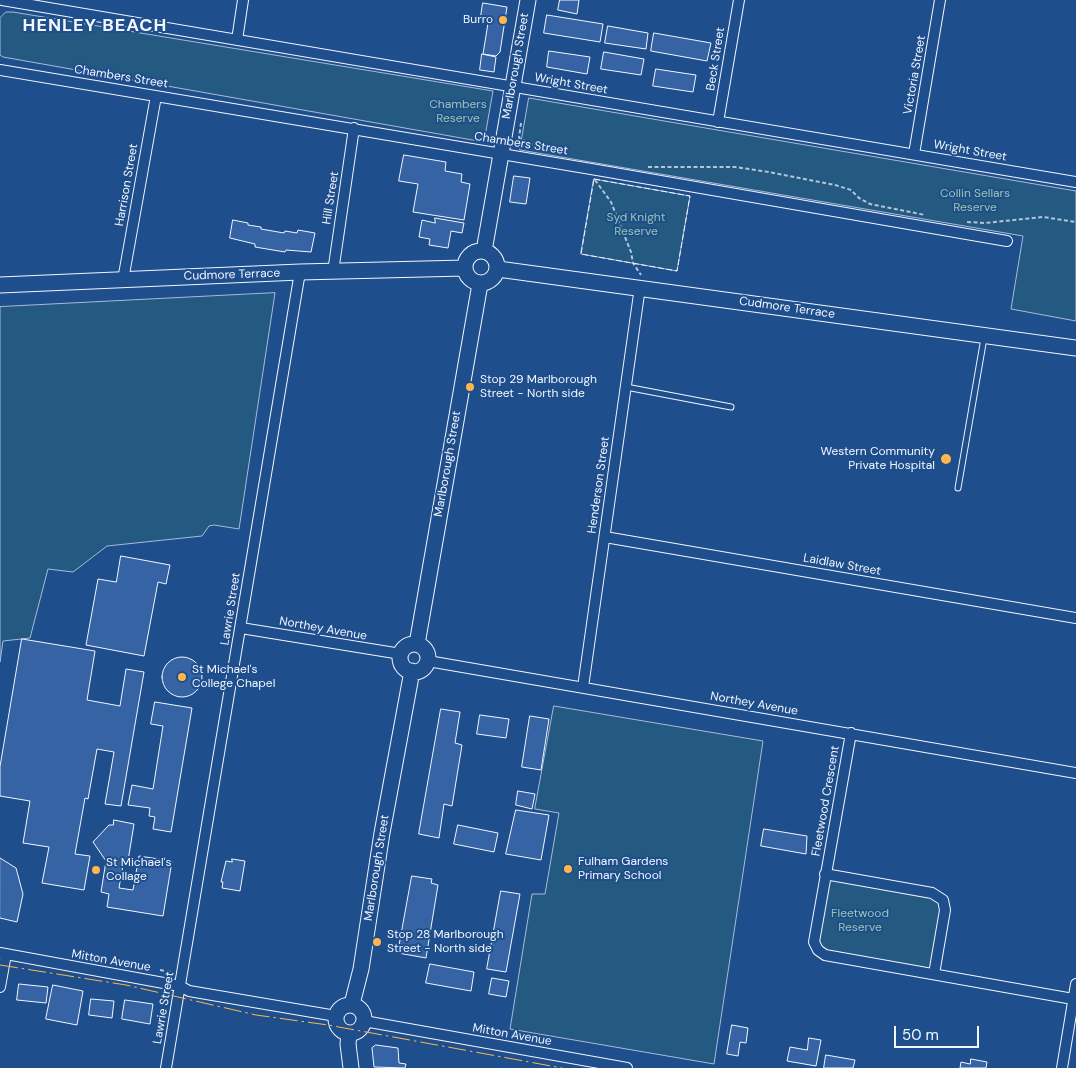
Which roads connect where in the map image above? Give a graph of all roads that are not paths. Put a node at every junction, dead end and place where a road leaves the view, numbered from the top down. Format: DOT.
graph roads {
  1 [pos="2,0"];
  2 [pos="244,0"];
  3 [pos="528,0"];
  4 [pos="739,0"];
  5 [pos="940,0"];
  6 [pos="237,40"];
  7 [pos="0,70"];
  8 [pos="513,87"];
  9 [pos="156,96"];
  10 [pos="718,122"];
  11 [pos="354,128"];
  12 [pos="501,154"];
  13 [pos="914,154"];
  14 [pos="1076,182"];
  15 [pos="1007,241"];
  16 [pos="484,251"];
  17 [pos="465,268"];
  18 [pos="498,269"];
  19 [pos="300,272"];
  20 [pos="332,272"];
  21 [pos="123,280"];
  22 [pos="480,284"];
  23 [pos="0,285"];
  24 [pos="640,287"];
  25 [pos="985,335"];
  26 [pos="1076,348"];
  27 [pos="625,387"];
  28 [pos="731,407"];
  29 [pos="958,488"];
  30 [pos="605,537"];
  31 [pos="1076,618"];
  32 [pos="241,628"];
  33 [pos="417,644"];
  34 [pos="400,654"];
  35 [pos="428,661"];
  36 [pos="412,671"];
  37 [pos="583,687"];
  38 [pos="851,733"];
  39 [pos="1076,773"];
  40 [pos="826,874"];
  41 [pos="3,954"];
  42 [pos="934,974"];
  43 [pos="1076,984"];
  44 [pos="180,986"];
  45 [pos="0,987"];
  46 [pos="1073,999"];
  47 [pos="352,1004"];
  48 [pos="336,1016"];
  49 [pos="364,1021"];
  50 [pos="349,1033"];
  51 [pos="580,1064"];
  52 [pos="166,1068"];
  53 [pos="351,1068"];
  54 [pos="627,1068"];
  55 [pos="1062,1068"];
  1 -- 6 [label="street, Wright Street"];
  2 -- 6 [label="street"];
  3 -- 8 [label="street, Marlborough Street"];
  4 -- 10 [label="street, Beck Street"];
  5 -- 13 [label="street, Victoria Street"];
  6 -- 8 [label="street, Wright Street"];
  7 -- 9 [label="street, Chambers Street"];
  8 -- 10 [label="street, Wright Street"];
  8 -- 12 [label="street, Marlborough Street"];
  9 -- 11 [label="street, Chambers Street"];
  9 -- 21 [label="street, Harrison Street"];
  10 -- 13 [label="street, Wright Street"];
  11 -- 12 [label="street, Chambers Street"];
  11 -- 20 [label="street, Hill Street"];
  12 -- 15 [label="street, Chambers Street"];
  12 -- 16 [label="street, Marlborough Street"];
  13 -- 14 [label="street, Wright Street"];
  16 -- 17 [label="street"];
  16 -- 18 [label="street"];
  17 -- 20 [label="street, Cudmore Terrace"];
  17 -- 22 [label="street"];
  18 -- 22 [label="street"];
  18 -- 24 [label="street, Cudmore Terrace"];
  19 -- 20 [label="street, Cudmore Terrace"];
  19 -- 21 [label="street, Cudmore Terrace"];
  19 -- 32 [label="street, Lawrie Street"];
  21 -- 23 [label="street, Cudmore Terrace"];
  22 -- 33 [label="street, Marlborough Street"];
  24 -- 25 [label="street, Cudmore Terrace"];
  24 -- 27 [label="street, Henderson Street"];
  25 -- 26 [label="street, Cudmore Terrace"];
  25 -- 29 [label="lane"];
  27 -- 28 [label="lane"];
  27 -- 30 [label="street, Henderson Street"];
  30 -- 31 [label="street, Laidlaw Street"];
  30 -- 37 [label="street, Henderson Street"];
  32 -- 34 [label="street, Northey Avenue"];
  32 -- 44 [label="street, Lawrie Street"];
  33 -- 34 [label="street"];
  33 -- 35 [label="street"];
  34 -- 36 [label="street"];
  35 -- 36 [label="street"];
  35 -- 37 [label="street, Northey Avenue"];
  36 -- 47 [label="street, Marlborough Street"];
  37 -- 38 [label="street, Northey Avenue"];
  38 -- 39 [label="street, Northey Avenue"];
  38 -- 40 [label="street, Fleetwood Crescent"];
  40 -- 42 [label="street, Fleetwood Crescent"];
  40 -- 42 [label="street, Fleetwood Crescent"];
  41 -- 44 [label="street, Mitton Avenue"];
  41 -- 45 [label="street"];
  42 -- 46 [label="street, Fleetwood Crescent"];
  43 -- 46 [label="street"];
  44 -- 48 [label="street, Mitton Avenue"];
  44 -- 52 [label="street, Lawrie Street"];
  46 -- 55 [label="street"];
  47 -- 48 [label="street"];
  47 -- 49 [label="street"];
  48 -- 50 [label="street"];
  49 -- 50 [label="street"];
  49 -- 51 [label="street, Mitton Avenue"];
  50 -- 53 [label="street"];
  51 -- 54 [label="street, Mitton Avenue"];
}
